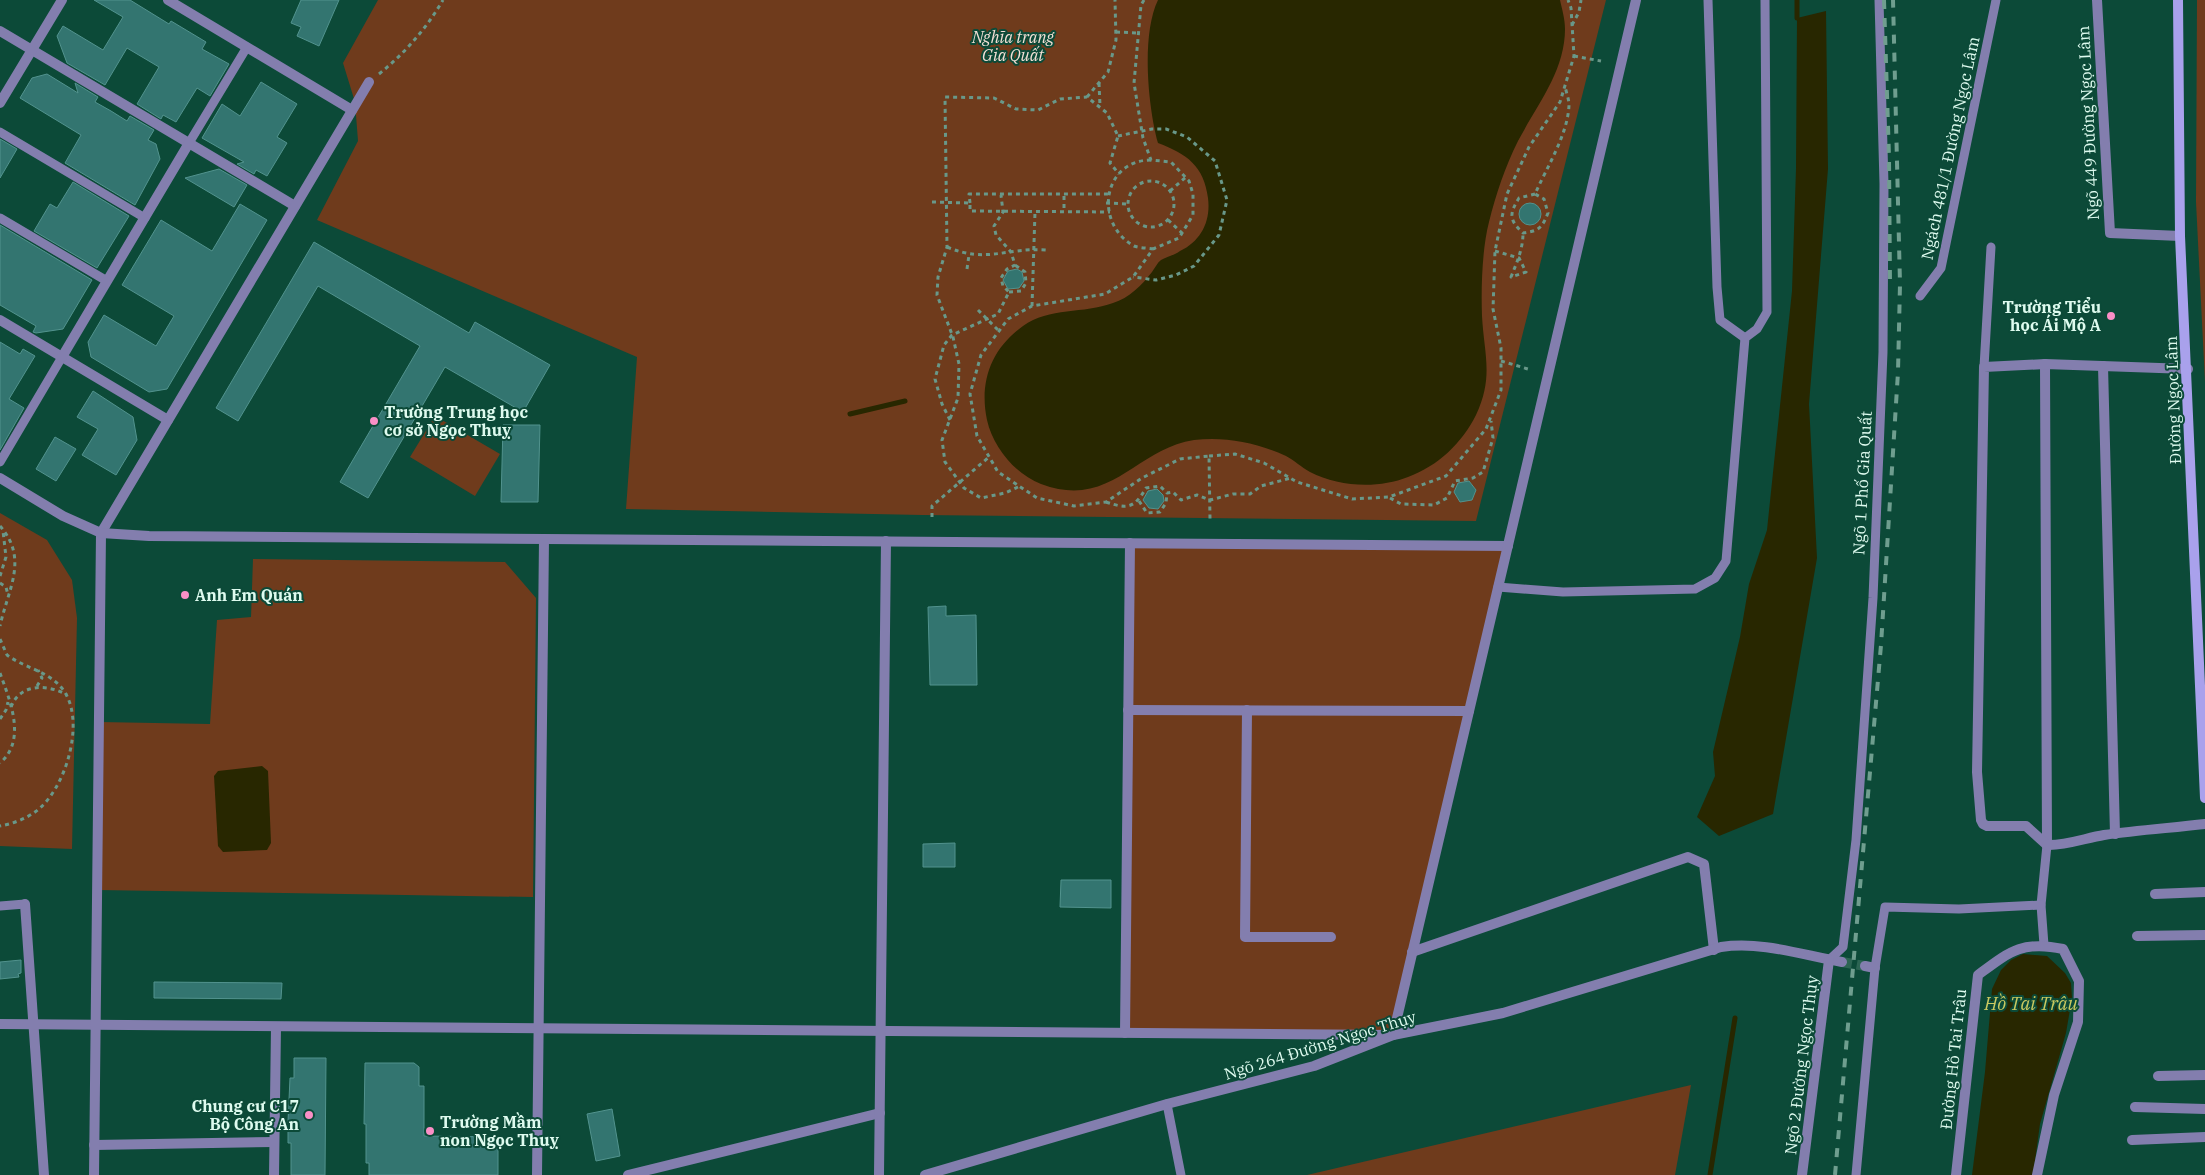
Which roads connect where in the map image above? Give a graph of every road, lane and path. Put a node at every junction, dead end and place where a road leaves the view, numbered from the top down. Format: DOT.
graph roads {
  1 [pos="62,0"];
  2 [pos="168,0"];
  3 [pos="443,0"];
  4 [pos="1116,0"];
  5 [pos="1144,0"];
  6 [pos="1568,0"];
  7 [pos="1581,0"];
  8 [pos="1636,0"];
  9 [pos="1708,0"];
  10 [pos="1765,0"];
  11 [pos="1879,0"];
  12 [pos="1996,0"];
  13 [pos="2097,0"];
  14 [pos="2178,0"];
  15 [pos="1572,25"];
  16 [pos="0,31"];
  17 [pos="1116,32"];
  18 [pos="1138,33"];
  19 [pos="247,47"];
  20 [pos="32,50"];
  21 [pos="1574,56"];
  22 [pos="1601,61"];
  23 [pos="369,82"];
  24 [pos="1099,83"];
  25 [pos="1565,85"];
  26 [pos="1087,97"];
  27 [pos="0,103"];
  28 [pos="1100,107"];
  29 [pos="352,110"];
  30 [pos="1142,131"];
  31 [pos="0,132"];
  32 [pos="1118,136"];
  33 [pos="189,143"];
  34 [pos="1151,160"];
  35 [pos="1119,174"];
  36 [pos="1186,177"];
  37 [pos="1170,191"];
  38 [pos="1109,194"];
  39 [pos="1535,194"];
  40 [pos="1001,195"];
  41 [pos="1064,196"];
  42 [pos="932,202"];
  43 [pos="946,202"];
  44 [pos="970,203"];
  45 [pos="1106,203"];
  46 [pos="1128,204"];
  47 [pos="295,206"];
  48 [pos="1504,207"];
  49 [pos="1512,209"];
  50 [pos="1003,212"];
  51 [pos="1035,212"];
  52 [pos="1064,212"];
  53 [pos="1110,212"];
  54 [pos="0,218"];
  55 [pos="145,218"];
  56 [pos="1168,220"];
  57 [pos="1182,233"];
  58 [pos="1523,233"];
  59 [pos="2180,236"];
  60 [pos="947,247"];
  61 [pos="1991,247"];
  62 [pos="1034,249"];
  63 [pos="1154,249"];
  64 [pos="1046,250"];
  65 [pos="1495,251"];
  66 [pos="1010,252"];
  67 [pos="969,255"];
  68 [pos="1519,258"];
  69 [pos="1015,266"];
  70 [pos="967,269"];
  71 [pos="1133,277"];
  72 [pos="107,282"];
  73 [pos="1009,292"];
  74 [pos="1920,296"];
  75 [pos="1032,306"];
  76 [pos="978,310"];
  77 [pos="987,319"];
  78 [pos="0,320"];
  79 [pos="999,331"];
  80 [pos="952,335"];
  81 [pos="1745,338"];
  82 [pos="62,357"];
  83 [pos="1501,361"];
  84 [pos="2044,364"];
  85 [pos="2103,366"];
  86 [pos="1984,367"];
  87 [pos="1528,369"];
  88 [pos="2188,369"];
  89 [pos="168,420"];
  90 [pos="950,420"];
  91 [pos="1490,420"];
  92 [pos="977,436"];
  93 [pos="973,439"];
  94 [pos="1209,456"];
  95 [pos="989,457"];
  96 [pos="0,462"];
  97 [pos="0,478"];
  98 [pos="1291,478"];
  99 [pos="960,481"];
  100 [pos="1019,486"];
  101 [pos="1167,493"];
  102 [pos="1389,497"];
  103 [pos="1210,500"];
  104 [pos="1139,501"];
  105 [pos="1106,502"];
  106 [pos="932,517"];
  107 [pos="1210,519"];
  108 [pos="1,527"];
  109 [pos="101,533"];
  110 [pos="544,539"];
  111 [pos="886,541"];
  112 [pos="1130,543"];
  113 [pos="1508,546"];
  114 [pos="0,576"];
  115 [pos="0,583"];
  116 [pos="1498,587"];
  117 [pos="8,598"];
  118 [pos="0,626"];
  119 [pos="0,639"];
  120 [pos="38,670"];
  121 [pos="0,675"];
  122 [pos="32,688"];
  123 [pos="67,696"];
  124 [pos="9,700"];
  125 [pos="2202,704"];
  126 [pos="11,707"];
  127 [pos="1128,710"];
  128 [pos="1247,710"];
  129 [pos="1469,711"];
  130 [pos="0,719"];
  131 [pos="2203,754"];
  132 [pos="0,763"];
  133 [pos="2205,798"];
  134 [pos="2205,824"];
  135 [pos="0,826"];
  136 [pos="2116,834"];
  137 [pos="2047,846"];
  138 [pos="2205,892"];
  139 [pos="2154,894"];
  140 [pos="25,904"];
  141 [pos="2041,905"];
  142 [pos="0,906"];
  143 [pos="2205,935"];
  144 [pos="2137,936"];
  145 [pos="1331,938"];
  146 [pos="2044,945"];
  147 [pos="1714,950"];
  148 [pos="1412,952"];
  149 [pos="1830,960"];
  150 [pos="1842,962"];
  151 [pos="0,1024"];
  152 [pos="32,1025"];
  153 [pos="96,1025"];
  154 [pos="276,1026"];
  155 [pos="539,1029"];
  156 [pos="881,1031"];
  157 [pos="1125,1033"];
  158 [pos="1393,1035"];
  159 [pos="2205,1075"];
  160 [pos="2158,1076"];
  161 [pos="1167,1104"];
  162 [pos="2135,1108"];
  163 [pos="2205,1109"];
  164 [pos="880,1113"];
  165 [pos="2205,1137"];
  166 [pos="2132,1140"];
  167 [pos="274,1142"];
  168 [pos="94,1145"];
  169 [pos="44,1175"];
  170 [pos="94,1175"];
  171 [pos="274,1175"];
  172 [pos="537,1175"];
  173 [pos="628,1175"];
  174 [pos="879,1175"];
  175 [pos="925,1175"];
  176 [pos="1181,1175"];
  177 [pos="1802,1175"];
  178 [pos="1856,1175"];
  179 [pos="1956,1175"];
  180 [pos="2037,1175"];
  1 -- 20 [label="street"];
  2 -- 19 [label="street"];
  3 -- 23 [label="path"];
  4 -- 17 [label="path"];
  5 -- 18 [label="path"];
  6 -- 15 [label="path"];
  7 -- 15 [label="path"];
  8 -- 113 [label="street"];
  9 -- 81 [label="lane"];
  10 -- 81 [label="lane"];
  11 -- 149 [label="lane, Ngõ 1 Phố Gia Quất"];
  12 -- 74 [label="lane, Ngách 481/1 Đường Ngọc Lâm"];
  13 -- 59 [label="street, Ngõ 449 Đường Ngọc Lâm"];
  14 -- 59 [label="main road, Đường Ngọc Lâm"];
  15 -- 21 [label="path"];
  16 -- 20 [label="street"];
  17 -- 18 [label="path"];
  17 -- 24 [label="path"];
  18 -- 30 [label="path"];
  19 -- 29 [label="street"];
  19 -- 33 [label="lane"];
  20 -- 27 [label="street"];
  20 -- 33 [label="street"];
  21 -- 22 [label="path"];
  21 -- 25 [label="path"];
  23 -- 29 [label="street"];
  24 -- 26 [label="path"];
  24 -- 28 [label="path"];
  25 -- 39 [label="path"];
  25 -- 48 [label="path"];
  26 -- 28 [label="path"];
  26 -- 43 [label="path"];
  28 -- 32 [label="path"];
  29 -- 47 [label="street"];
  30 -- 32 [label="path"];
  30 -- 34 [label="path"];
  30 -- 71 [label="path"];
  31 -- 55 [label="lane"];
  32 -- 35 [label="path"];
  33 -- 47 [label="street"];
  33 -- 55 [label="street"];
  34 -- 35 [label="path"];
  34 -- 36 [label="path"];
  35 -- 38 [label="path"];
  36 -- 37 [label="path"];
  36 -- 57 [label="path"];
  37 -- 46 [label="path"];
  37 -- 56 [label="path"];
  38 -- 41 [label="path"];
  38 -- 45 [label="path"];
  39 -- 49 [label="path"];
  39 -- 58 [label="path"];
  40 -- 41 [label="path"];
  40 -- 44 [label="path"];
  40 -- 50 [label="path"];
  41 -- 52 [label="path"];
  42 -- 43 [label="path"];
  43 -- 44 [label="path"];
  43 -- 60 [label="path"];
  44 -- 50 [label="path"];
  45 -- 46 [label="path"];
  45 -- 53 [label="path"];
  46 -- 56 [label="path"];
  47 -- 89 [label="street"];
  48 -- 49 [label="path"];
  48 -- 65 [label="path"];
  49 -- 58 [label="path"];
  50 -- 51 [label="path"];
  50 -- 66 [label="path"];
  51 -- 52 [label="path"];
  51 -- 62 [label="path"];
  52 -- 53 [label="path"];
  53 -- 63 [label="path"];
  54 -- 72 [label="lane"];
  55 -- 72 [label="street"];
  56 -- 57 [label="path"];
  57 -- 63 [label="path"];
  58 -- 68 [label="path"];
  59 -- 88 [label="main road, Đường Ngọc Lâm"];
  60 -- 67 [label="path"];
  60 -- 80 [label="path"];
  61 -- 86 [label="lane"];
  62 -- 64 [label="path"];
  62 -- 66 [label="path"];
  62 -- 75 [label="path"];
  63 -- 71 [label="path"];
  65 -- 68 [label="path"];
  65 -- 83 [label="path"];
  66 -- 67 [label="path"];
  66 -- 69 [label="path"];
  67 -- 70 [label="path"];
  68 -- 68 [label="path"];
  69 -- 73 [label="path"];
  69 -- 73 [label="path"];
  71 -- 75 [label="path"];
  72 -- 82 [label="street"];
  73 -- 77 [label="path"];
  75 -- 79 [label="path"];
  76 -- 77 [label="path"];
  77 -- 79 [label="path"];
  77 -- 80 [label="path"];
  78 -- 82 [label="street"];
  79 -- 92 [label="path"];
  80 -- 90 [label="path"];
  80 -- 90 [label="path"];
  81 -- 116 [label="lane"];
  82 -- 89 [label="street"];
  82 -- 96 [label="lane"];
  83 -- 87 [label="path"];
  83 -- 91 [label="path"];
  84 -- 85 [label="street"];
  84 -- 86 [label="street"];
  84 -- 137 [label="street"];
  85 -- 88 [label="street"];
  85 -- 136 [label="street"];
  86 -- 137 [label="street"];
  88 -- 125 [label="main road, Đường Ngọc Lâm"];
  89 -- 109 [label="street"];
  90 -- 99 [label="path"];
  91 -- 102 [label="path"];
  91 -- 102 [label="path"];
  92 -- 93 [label="path"];
  92 -- 95 [label="path"];
  94 -- 98 [label="path"];
  94 -- 103 [label="path"];
  94 -- 105 [label="path"];
  95 -- 99 [label="path"];
  95 -- 100 [label="path"];
  97 -- 109 [label="street"];
  98 -- 102 [label="path"];
  98 -- 103 [label="path"];
  99 -- 100 [label="path"];
  99 -- 106 [label="path"];
  100 -- 105 [label="path"];
  101 -- 103 [label="path"];
  101 -- 104 [label="path"];
  101 -- 104 [label="path"];
  103 -- 107 [label="path"];
  104 -- 105 [label="path"];
  108 -- 114 [label="path"];
  108 -- 117 [label="path"];
  109 -- 110 [label="street"];
  109 -- 153 [label="street"];
  110 -- 111 [label="street"];
  110 -- 155 [label="street"];
  111 -- 112 [label="street"];
  111 -- 156 [label="street"];
  112 -- 113 [label="street"];
  112 -- 127 [label="street"];
  113 -- 116 [label="street"];
  115 -- 117 [label="path"];
  116 -- 129 [label="street"];
  117 -- 118 [label="path"];
  119 -- 120 [label="path"];
  120 -- 122 [label="path"];
  120 -- 123 [label="path"];
  121 -- 124 [label="path"];
  122 -- 123 [label="path"];
  122 -- 126 [label="path"];
  123 -- 135 [label="path"];
  124 -- 126 [label="path"];
  124 -- 130 [label="path"];
  125 -- 131 [label="main road, Đường Ngọc Lâm"];
  126 -- 132 [label="path"];
  127 -- 128 [label="street"];
  127 -- 157 [label="street"];
  128 -- 129 [label="street"];
  128 -- 145 [label="street"];
  129 -- 148 [label="street"];
  131 -- 133 [label="main road, Đường Ngọc Lâm"];
  134 -- 136 [label="street"];
  136 -- 137 [label="street"];
  137 -- 141 [label="lane"];
  138 -- 139 [label="street"];
  140 -- 142 [label="lane"];
  140 -- 152 [label="street"];
  141 -- 146 [label="lane"];
  141 -- 178 [label="lane"];
  143 -- 144 [label="street"];
  146 -- 179 [label="street, Đường Hồ Tai Trâu"];
  146 -- 180 [label="street"];
  147 -- 148 [label="street"];
  147 -- 149 [label="street, Ngõ 264 Đường Ngọc Thụy"];
  147 -- 158 [label="street, Ngõ 264 Đường Ngọc Thụy"];
  148 -- 158 [label="street"];
  149 -- 150 [label="street, Ngõ 264 Đường Ngọc Thụy"];
  149 -- 177 [label="street, Ngõ 2 Đường Ngọc Thụy"];
  151 -- 152 [label="street"];
  152 -- 153 [label="street"];
  152 -- 169 [label="street"];
  153 -- 154 [label="street"];
  153 -- 168 [label="street"];
  154 -- 155 [label="street"];
  154 -- 167 [label="street"];
  155 -- 156 [label="street"];
  155 -- 172 [label="street"];
  156 -- 157 [label="street"];
  156 -- 164 [label="street"];
  157 -- 158 [label="street"];
  158 -- 161 [label="street, Ngõ 264 Đường Ngọc Thụy"];
  159 -- 160 [label="street"];
  161 -- 175 [label="street, Ngõ 264 Đường Ngọc Thụy"];
  161 -- 176 [label="lane"];
  162 -- 163 [label="street"];
  164 -- 173 [label="street"];
  164 -- 174 [label="street"];
  165 -- 166 [label="street"];
  167 -- 168 [label="street"];
  167 -- 171 [label="street"];
  168 -- 170 [label="street"];
}
